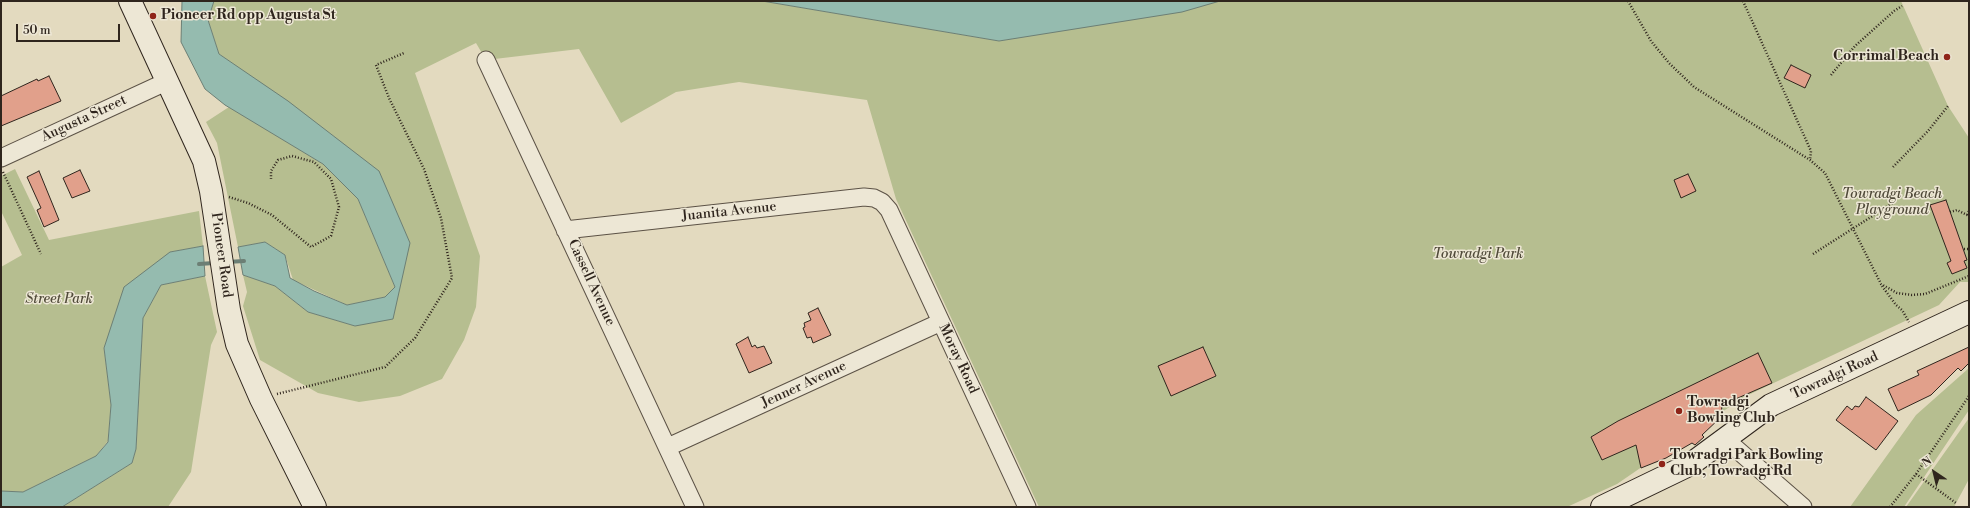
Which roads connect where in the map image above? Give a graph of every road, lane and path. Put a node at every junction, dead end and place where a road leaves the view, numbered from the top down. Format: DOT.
graph roads {
  1 [pos="130,1"];
  2 [pos="1628,1"];
  3 [pos="1743,1"];
  4 [pos="1902,6"];
  5 [pos="404,53"];
  6 [pos="486,60"];
  7 [pos="1831,75"];
  8 [pos="168,81"];
  9 [pos="1948,106"];
  10 [pos="1,158"];
  11 [pos="1810,160"];
  12 [pos="1893,167"];
  13 [pos="1,168"];
  14 [pos="271,179"];
  15 [pos="211,191"];
  16 [pos="1896,201"];
  17 [pos="889,210"];
  18 [pos="1969,211"];
  19 [pos="1950,212"];
  20 [pos="1968,215"];
  21 [pos="1852,229"];
  22 [pos="565,230"];
  23 [pos="1964,249"];
  24 [pos="1969,249"];
  25 [pos="41,254"];
  26 [pos="1813,254"];
  27 [pos="1969,276"];
  28 [pos="1881,284"];
  29 [pos="1969,312"];
  30 [pos="941,322"];
  31 [pos="1903,326"];
  32 [pos="1969,396"];
  33 [pos="261,399"];
  34 [pos="1725,439"];
  35 [pos="668,447"];
  36 [pos="1916,474"];
  37 [pos="1956,503"];
  38 [pos="315,507"];
  39 [pos="695,507"];
  40 [pos="1027,507"];
  41 [pos="1602,507"];
  42 [pos="1803,507"];
  43 [pos="1890,507"];
  1 -- 8 [label="main road, Pioneer Road"];
  2 -- 11 [label="path"];
  3 -- 11 [label="path"];
  4 -- 7 [label="path"];
  5 -- 33 [label="path"];
  6 -- 22 [label="street, Cassell Avenue"];
  8 -- 10 [label="street, Augusta Street"];
  8 -- 15 [label="main road, Pioneer Road"];
  9 -- 12 [label="path"];
  11 -- 21 [label="path"];
  13 -- 25 [label="path"];
  14 -- 15 [label="path"];
  15 -- 33 [label="main road, Pioneer Road"];
  16 -- 21 [label="path"];
  17 -- 22 [label="street, Juanita Avenue"];
  17 -- 30 [label="street, Moray Road"];
  18 -- 20 [label="path"];
  19 -- 20 [label="path"];
  21 -- 26 [label="path"];
  21 -- 28 [label="path"];
  22 -- 35 [label="street, Cassell Avenue"];
  23 -- 24 [label="path"];
  27 -- 28 [label="path"];
  28 -- 31 [label="path"];
  29 -- 34 [label="main road, Towradgi Road"];
  30 -- 35 [label="street, Jenner Avenue"];
  30 -- 40 [label="street, Moray Road"];
  32 -- 36 [label="path"];
  33 -- 38 [label="main road, Pioneer Road"];
  34 -- 41 [label="main road, Towradgi Road"];
  34 -- 42 [label="street"];
  35 -- 39 [label="street, Cassell Avenue"];
  36 -- 37 [label="path"];
  36 -- 43 [label="path"];
}
